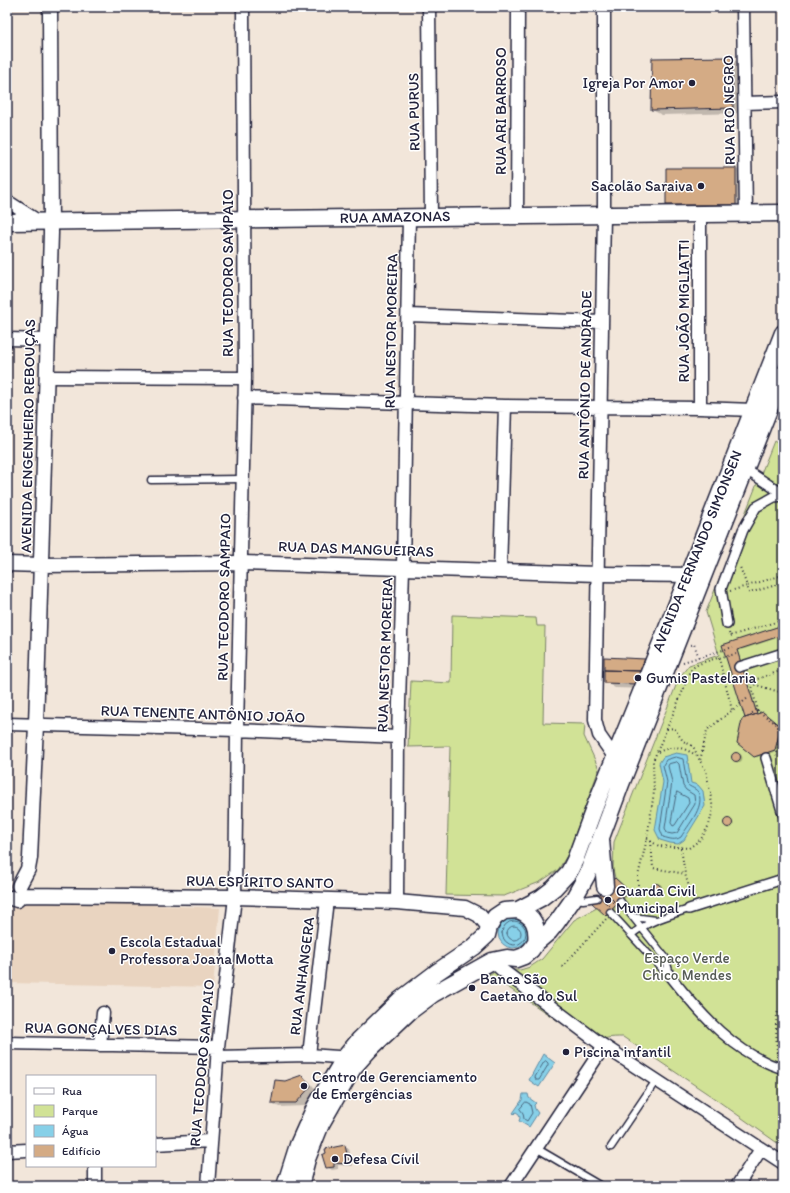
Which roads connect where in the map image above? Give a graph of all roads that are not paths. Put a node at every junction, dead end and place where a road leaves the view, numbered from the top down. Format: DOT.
graph roads {
  1 [pos="50,7"];
  2 [pos="243,7"];
  3 [pos="429,7"];
  4 [pos="518,7"];
  5 [pos="604,7"];
  6 [pos="743,7"];
  7 [pos="783,102"];
  8 [pos="745,103"];
  9 [pos="7,201"];
  10 [pos="746,213"];
  11 [pos="783,213"];
  12 [pos="700,214"];
  13 [pos="604,215"];
  14 [pos="517,216"];
  15 [pos="409,217"];
  16 [pos="431,217"];
  17 [pos="244,219"];
  18 [pos="44,221"];
  19 [pos="7,222"];
  20 [pos="408,314"];
  21 [pos="602,322"];
  22 [pos="783,333"];
  23 [pos="7,340"];
  24 [pos="47,340"];
  25 [pos="46,377"];
  26 [pos="245,378"];
  27 [pos="781,384"];
  28 [pos="244,398"];
  29 [pos="406,403"];
  30 [pos="505,406"];
  31 [pos="600,407"];
  32 [pos="700,408"];
  33 [pos="753,410"];
  34 [pos="745,469"];
  35 [pos="243,479"];
  36 [pos="151,480"];
  37 [pos="783,495"];
  38 [pos="241,563"];
  39 [pos="7,564"];
  40 [pos="41,565"];
  41 [pos="403,568"];
  42 [pos="500,570"];
  43 [pos="598,574"];
  44 [pos="696,575"];
  45 [pos="727,624"];
  46 [pos="783,653"];
  47 [pos="739,666"];
  48 [pos="7,724"];
  49 [pos="36,725"];
  50 [pos="237,730"];
  51 [pos="398,738"];
  52 [pos="615,758"];
  53 [pos="766,758"];
  54 [pos="783,814"];
  55 [pos="601,838"];
  56 [pos="783,879"];
  57 [pos="603,891"];
  58 [pos="12,894"];
  59 [pos="235,897"];
  60 [pos="574,898"];
  61 [pos="327,900"];
  62 [pos="620,900"];
  63 [pos="397,902"];
  64 [pos="689,909"];
  65 [pos="518,910"];
  66 [pos="609,914"];
  67 [pos="633,917"];
  68 [pos="656,920"];
  69 [pos="641,927"];
  70 [pos="488,931"];
  71 [pos="631,935"];
  72 [pos="536,943"];
  73 [pos="500,960"];
  74 [pos="671,977"];
  75 [pos="103,1012"];
  76 [pos="7,1043"];
  77 [pos="100,1045"];
  78 [pos="604,1046"];
  79 [pos="218,1052"];
  80 [pos="309,1055"];
  81 [pos="345,1057"];
  82 [pos="362,1058"];
  83 [pos="780,1066"];
  84 [pos="657,1079"];
  85 [pos="210,1142"];
  86 [pos="156,1144"];
  87 [pos="612,1147"];
  88 [pos="536,1148"];
  89 [pos="761,1149"];
  90 [pos="26,1150"];
  91 [pos="7,1151"];
  92 [pos="783,1163"];
  93 [pos="94,1167"];
  94 [pos="95,1186"];
  95 [pos="208,1186"];
  96 [pos="285,1186"];
  97 [pos="300,1186"];
  98 [pos="511,1186"];
  99 [pos="601,1186"];
  100 [pos="737,1186"];
  1 -- 18 [label="street, AVENIDA ENGENHEIRO REBOUÇAS"];
  2 -- 17 [label="street, RUA TEODORO SAMPAIO"];
  3 -- 16 [label="street, RUA PURUS"];
  4 -- 14 [label="street, RUA ARI BARROSO"];
  5 -- 13 [label="street, RUA ANTÔNIO DE ANDRADE"];
  6 -- 8 [label="street, RUA RIO NEGRO"];
  7 -- 8 [label="street"];
  8 -- 10 [label="street, RUA RIO NEGRO"];
  9 -- 18 [label="street"];
  10 -- 11 [label="main road, RUA AMAZONAS"];
  10 -- 12 [label="main road, RUA AMAZONAS"];
  12 -- 13 [label="main road, RUA AMAZONAS"];
  12 -- 32 [label="street, RUA JOÃO MIGLIATTI"];
  13 -- 14 [label="main road, RUA AMAZONAS"];
  13 -- 21 [label="street, RUA ANTÔNIO DE ANDRADE"];
  14 -- 16 [label="main road, RUA AMAZONAS"];
  15 -- 16 [label="main road, RUA AMAZONAS"];
  15 -- 17 [label="main road, RUA AMAZONAS"];
  15 -- 20 [label="street, RUA NESTOR MOREIRA"];
  17 -- 18 [label="main road, RUA AMAZONAS"];
  17 -- 26 [label="street, RUA TEODORO SAMPAIO"];
  18 -- 19 [label="main road, RUA AMAZONAS"];
  18 -- 24 [label="street, AVENIDA ENGENHEIRO REBOUÇAS"];
  20 -- 21 [label="street"];
  20 -- 29 [label="street, RUA NESTOR MOREIRA"];
  21 -- 31 [label="street, RUA ANTÔNIO DE ANDRADE"];
  22 -- 33 [label="main road, AVENIDA FERNANDO SIMONSEN"];
  23 -- 24 [label="street"];
  24 -- 25 [label="street, AVENIDA ENGENHEIRO REBOUÇAS"];
  25 -- 26 [label="street"];
  25 -- 40 [label="street, AVENIDA ENGENHEIRO REBOUÇAS"];
  26 -- 28 [label="street, RUA TEODORO SAMPAIO"];
  27 -- 34 [label="main road, AVENIDA FERNANDO SIMONSEN"];
  28 -- 29 [label="street"];
  28 -- 35 [label="street, RUA TEODORO SAMPAIO"];
  29 -- 30 [label="street"];
  29 -- 41 [label="street, RUA NESTOR MOREIRA"];
  30 -- 31 [label="street"];
  30 -- 42 [label="street"];
  31 -- 32 [label="street"];
  31 -- 43 [label="street, RUA ANTÔNIO DE ANDRADE"];
  32 -- 33 [label="street"];
  33 -- 44 [label="main road, AVENIDA FERNANDO SIMONSEN"];
  34 -- 37 [label="street"];
  34 -- 44 [label="main road, AVENIDA FERNANDO SIMONSEN"];
  35 -- 36 [label="lane"];
  35 -- 38 [label="street, RUA TEODORO SAMPAIO"];
  37 -- 45 [label="street"];
  38 -- 40 [label="street, RUA DAS MANGUEIRAS"];
  38 -- 41 [label="street, RUA DAS MANGUEIRAS"];
  38 -- 50 [label="street, RUA TEODORO SAMPAIO"];
  39 -- 40 [label="street, RUA DAS MANGUEIRAS"];
  40 -- 49 [label="street, AVENIDA ENGENHEIRO REBOUÇAS"];
  41 -- 42 [label="street, RUA DAS MANGUEIRAS"];
  41 -- 51 [label="street, RUA NESTOR MOREIRA"];
  42 -- 43 [label="street, RUA DAS MANGUEIRAS"];
  43 -- 44 [label="street, RUA DAS MANGUEIRAS"];
  43 -- 52 [label="street, RUA ANTÔNIO DE ANDRADE"];
  44 -- 52 [label="main road, AVENIDA FERNANDO SIMONSEN"];
  44 -- 55 [label="main road, AVENIDA FERNANDO SIMONSEN"];
  46 -- 47 [label="street"];
  48 -- 49 [label="street, RUA TENENTE ANTÔNIO JOÃO"];
  49 -- 50 [label="street, RUA TENENTE ANTÔNIO JOÃO"];
  49 -- 58 [label="street, AVENIDA ENGENHEIRO REBOUÇAS"];
  50 -- 51 [label="street, RUA TENENTE ANTÔNIO JOÃO"];
  50 -- 59 [label="street, RUA TEODORO SAMPAIO"];
  51 -- 63 [label="street, RUA NESTOR MOREIRA"];
  52 -- 65 [label="main road, AVENIDA FERNANDO SIMONSEN"];
  53 -- 54 [label="street"];
  55 -- 57 [label="main road"];
  55 -- 60 [label="main road, AVENIDA FERNANDO SIMONSEN"];
  56 -- 64 [label="street"];
  57 -- 60 [label="lane"];
  58 -- 59 [label="street, RUA ESPÍRITO SANTO"];
  59 -- 61 [label="street, RUA ESPÍRITO SANTO"];
  59 -- 79 [label="street, RUA TEODORO SAMPAIO"];
  60 -- 72 [label="main road, AVENIDA FERNANDO SIMONSEN"];
  61 -- 63 [label="street, RUA ESPÍRITO SANTO"];
  61 -- 80 [label="street, RUA ANHANGERA"];
  62 -- 67 [label="lane"];
  63 -- 70 [label="street, RUA ESPÍRITO SANTO"];
  64 -- 68 [label="lane"];
  65 -- 70 [label="main road, AVENIDA FERNANDO SIMONSEN"];
  65 -- 72 [label="main road"];
  66 -- 71 [label="lane"];
  67 -- 68 [label="lane"];
  67 -- 69 [label="lane"];
  68 -- 69 [label="lane"];
  69 -- 71 [label="lane"];
  69 -- 74 [label="lane"];
  70 -- 73 [label="main road"];
  70 -- 81 [label="main road, AVENIDA FERNANDO SIMONSEN"];
  71 -- 74 [label="lane"];
  72 -- 73 [label="main road, AVENIDA FERNANDO SIMONSEN"];
  73 -- 78 [label="street"];
  73 -- 82 [label="main road, AVENIDA FERNANDO SIMONSEN"];
  74 -- 83 [label="street"];
  75 -- 77 [label="street"];
  76 -- 77 [label="street, RUA GONÇALVES DIAS"];
  77 -- 79 [label="street, RUA GONÇALVES DIAS"];
  78 -- 84 [label="street"];
  78 -- 88 [label="street"];
  79 -- 80 [label="street, RUA GONÇALVES DIAS"];
  79 -- 85 [label="street, RUA TEODORO SAMPAIO"];
  80 -- 81 [label="street, RUA GONÇALVES DIAS"];
  81 -- 82 [label="street, RUA GONÇALVES DIAS"];
  81 -- 96 [label="main road, AVENIDA FERNANDO SIMONSEN"];
  82 -- 97 [label="main road, AVENIDA FERNANDO SIMONSEN"];
  84 -- 87 [label="lane"];
  84 -- 89 [label="street"];
  85 -- 86 [label="street"];
  85 -- 95 [label="street, RUA TEODORO SAMPAIO"];
  88 -- 98 [label="street"];
  88 -- 99 [label="lane"];
  89 -- 92 [label="street"];
  89 -- 100 [label="street"];
  90 -- 91 [label="street"];
  93 -- 94 [label="street"];
}
